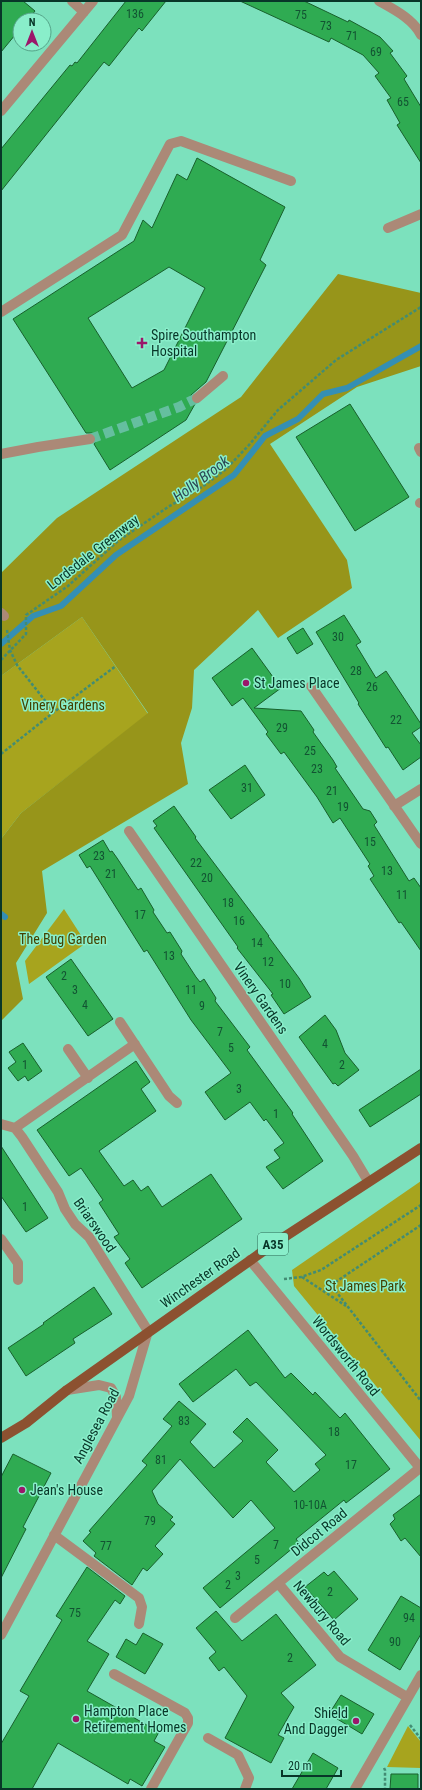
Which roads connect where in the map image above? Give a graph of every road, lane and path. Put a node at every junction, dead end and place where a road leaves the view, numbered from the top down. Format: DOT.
graph roads {
  1 [pos="72,1"];
  2 [pos="93,1"];
  3 [pos="379,1"];
  4 [pos="84,12"];
  5 [pos="421,35"];
  6 [pos="1,111"];
  7 [pos="291,181"];
  8 [pos="421,214"];
  9 [pos="388,228"];
  10 [pos="421,307"];
  11 [pos="1,312"];
  12 [pos="223,376"];
  13 [pos="197,398"];
  14 [pos="90,439"];
  15 [pos="1,454"];
  16 [pos="7,628"];
  17 [pos="10,651"];
  18 [pos="1,660"];
  19 [pos="116,666"];
  20 [pos="311,686"];
  21 [pos="54,712"];
  22 [pos="1,754"];
  23 [pos="421,789"];
  24 [pos="394,806"];
  25 [pos="129,831"];
  26 [pos="421,844"];
  27 [pos="120,1022"];
  28 [pos="135,1044"];
  29 [pos="68,1049"];
  30 [pos="88,1078"];
  31 [pos="177,1103"];
  32 [pos="1,1124"];
  33 [pos="15,1128"];
  34 [pos="421,1148"];
  35 [pos="368,1181"];
  36 [pos="421,1205"];
  37 [pos="421,1225"];
  38 [pos="1,1239"];
  39 [pos="250,1260"];
  40 [pos="301,1277"];
  41 [pos="18,1280"];
  42 [pos="266,1281"];
  43 [pos="348,1308"];
  44 [pos="148,1332"];
  45 [pos="67,1390"];
  46 [pos="421,1401"];
  47 [pos="117,1417"];
  48 [pos="1,1438"];
  49 [pos="420,1469"];
  50 [pos="54,1535"];
  51 [pos="278,1584"];
  52 [pos="234,1618"];
  53 [pos="139,1624"];
  54 [pos="1,1635"];
  55 [pos="114,1674"];
  56 [pos="421,1675"];
  57 [pos="408,1697"];
  58 [pos="208,1738"];
  59 [pos="385,1770"];
  60 [pos="150,1789"];
  61 [pos="245,1789"];
  62 [pos="355,1789"];
  63 [pos="385,1789"];
  1 -- 4 [label="street"];
  2 -- 4 [label="street"];
  3 -- 5 [label="street"];
  4 -- 6 [label="street"];
  7 -- 11 [label="street"];
  8 -- 9 [label="street"];
  10 -- 17 [label="path, Lordsdale Greenway"];
  12 -- 13 [label="street"];
  14 -- 15 [label="street"];
  16 -- 17 [label="path"];
  17 -- 18 [label="path, Lordsdale Greenway"];
  17 -- 21 [label="path"];
  19 -- 21 [label="path"];
  20 -- 24 [label="street"];
  21 -- 22 [label="path"];
  23 -- 24 [label="street"];
  24 -- 26 [label="street"];
  25 -- 35 [label="street, Vinery Gardens"];
  27 -- 28 [label="street"];
  28 -- 30 [label="street"];
  28 -- 31 [label="street"];
  29 -- 30 [label="street"];
  30 -- 33 [label="street"];
  32 -- 33 [label="street"];
  33 -- 44 [label="street, Briarswood"];
  34 -- 35 [label="main road, Winchester Road / A35"];
  35 -- 39 [label="main road, Winchester Road / A35"];
  36 -- 40 [label="path"];
  37 -- 43 [label="path"];
  38 -- 41 [label="street"];
  39 -- 42 [label="street, Wordsworth Road"];
  39 -- 44 [label="main road, Winchester Road / A35"];
  40 -- 42 [label="path"];
  40 -- 43 [label="path"];
  42 -- 49 [label="street, Wordsworth Road"];
  43 -- 46 [label="path"];
  44 -- 45 [label="main road, Winchester Road / A35"];
  44 -- 47 [label="street, Anglesea Road"];
  45 -- 47 [label="street"];
  45 -- 48 [label="main road, Winchester Road / A35"];
  47 -- 50 [label="street, Anglesea Road"];
  49 -- 51 [label="street, Didcot Road"];
  50 -- 53 [label="street"];
  50 -- 54 [label="street, Anglesea Road"];
  51 -- 52 [label="street, Didcot Road"];
  51 -- 57 [label="street, Newbury Road"];
  55 -- 60 [label="street"];
  56 -- 57 [label="street"];
  57 -- 62 [label="street"];
  58 -- 61 [label="street"];
  59 -- 63 [label="path"];
}
